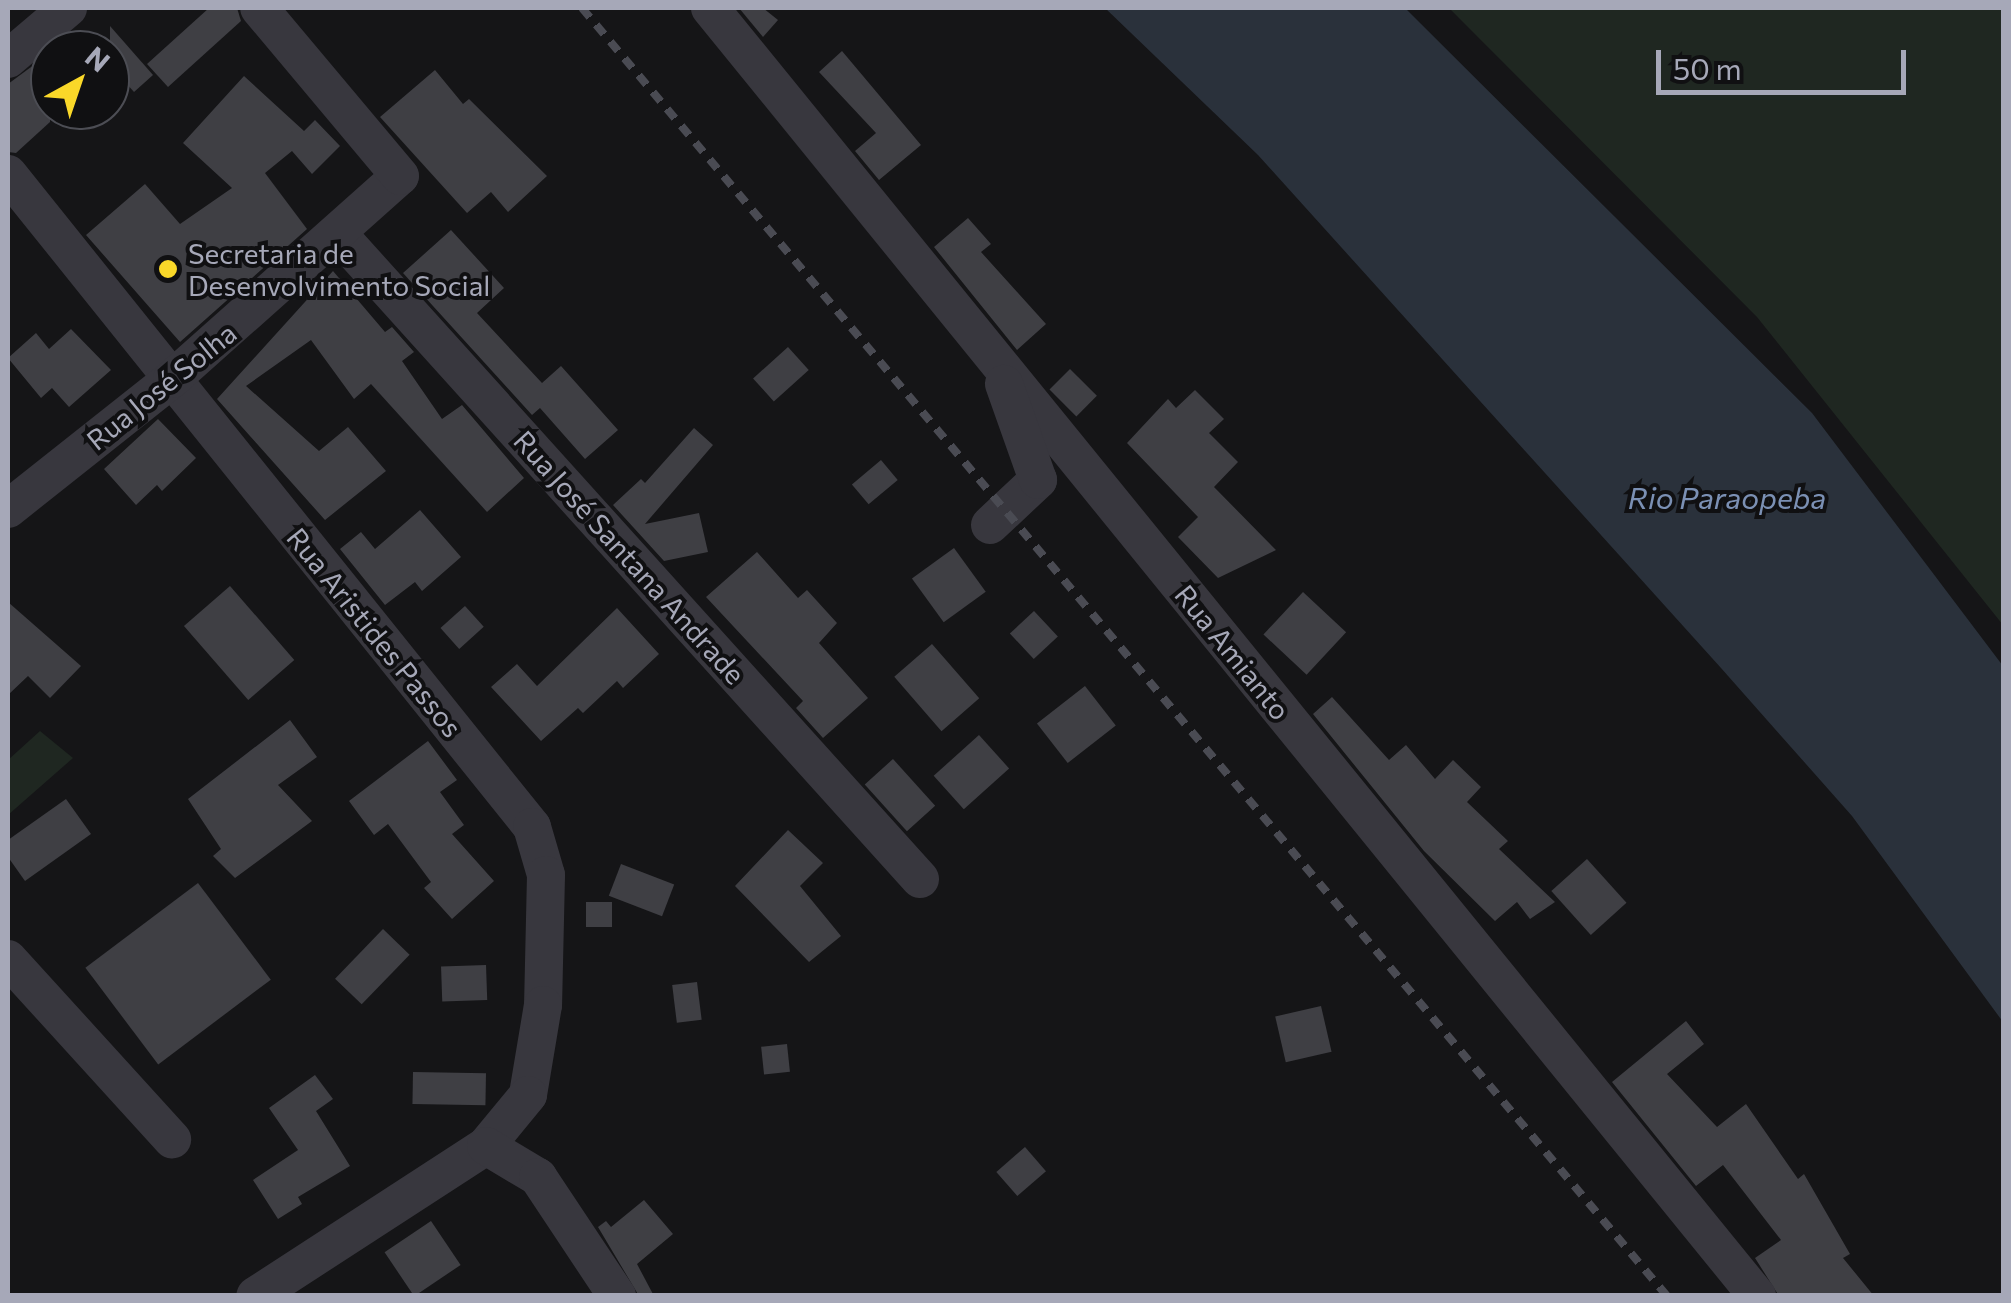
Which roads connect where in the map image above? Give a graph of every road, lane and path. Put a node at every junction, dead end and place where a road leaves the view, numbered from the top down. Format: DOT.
graph roads {
  1 [pos="68,8"];
  2 [pos="259,8"];
  3 [pos="710,8"];
  4 [pos="8,59"];
  5 [pos="8,174"];
  6 [pos="340,236"];
  7 [pos="994,358"];
  8 [pos="172,379"];
  9 [pos="8,510"];
  10 [pos="990,525"];
  11 [pos="920,879"];
  12 [pos="8,960"];
  13 [pos="172,1139"];
  14 [pos="486,1146"];
  15 [pos="255,1296"];
  16 [pos="617,1296"];
  17 [pos="1757,1296"];
  1 -- 4 [label="street"];
  2 -- 6 [label="street, Rua José Solha"];
  3 -- 7 [label="street, Rua Amianto"];
  5 -- 8 [label="street, Rua Aristides Passos"];
  6 -- 8 [label="street, Rua José Solha"];
  6 -- 11 [label="street, Rua José Santana Andrade"];
  7 -- 10 [label="street"];
  7 -- 17 [label="street, Rua Amianto"];
  8 -- 9 [label="street, Rua José Solha"];
  8 -- 14 [label="street, Rua Aristides Passos"];
  12 -- 13 [label="street"];
  14 -- 15 [label="street, Rua Aristides Passos"];
  14 -- 16 [label="street"];
}
